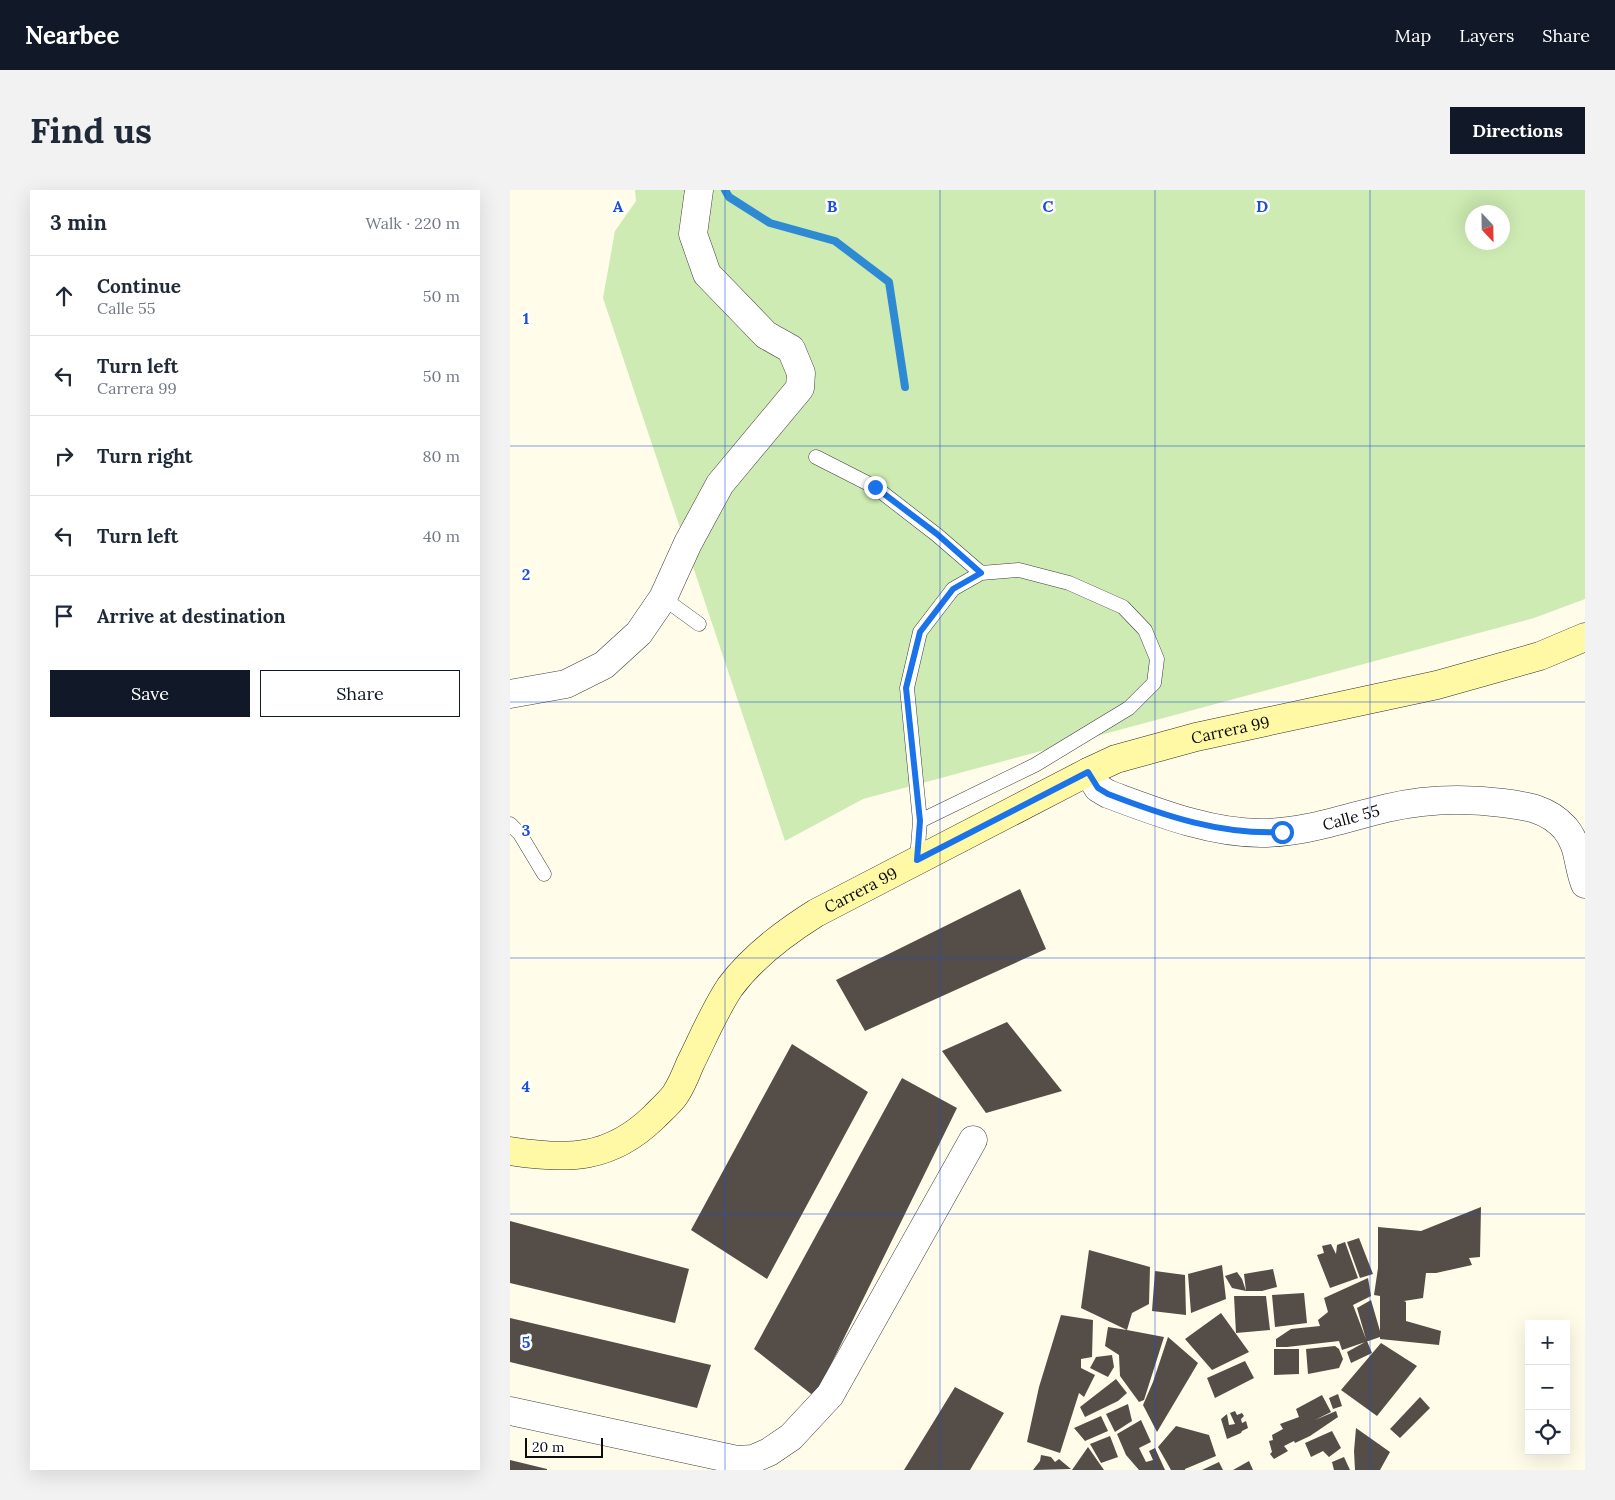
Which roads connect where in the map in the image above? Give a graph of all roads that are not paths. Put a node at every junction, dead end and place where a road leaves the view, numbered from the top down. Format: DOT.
graph roads {
  1 [pos="699,190"];
  2 [pos="816,457"];
  3 [pos="981,573"];
  4 [pos="663,598"];
  5 [pos="699,624"];
  6 [pos="1585,637"];
  7 [pos="510,694"];
  8 [pos="1088,772"];
  9 [pos="920,821"];
  10 [pos="510,824"];
  11 [pos="917,860"];
  12 [pos="544,874"];
  13 [pos="1585,884"];
  14 [pos="973,1140"];
  15 [pos="510,1151"];
  16 [pos="510,1411"];
  1 -- 4 [label="street"];
  2 -- 3 [label="lane"];
  3 -- 9 [label="lane"];
  3 -- 9 [label="lane"];
  4 -- 5 [label="lane"];
  4 -- 7 [label="street"];
  6 -- 8 [label="street, Carrera 99"];
  8 -- 11 [label="street, Carrera 99"];
  8 -- 13 [label="street, Calle 55"];
  9 -- 11 [label="lane"];
  10 -- 12 [label="lane"];
  11 -- 15 [label="street, Carrera 99"];
  14 -- 16 [label="street"];
}
